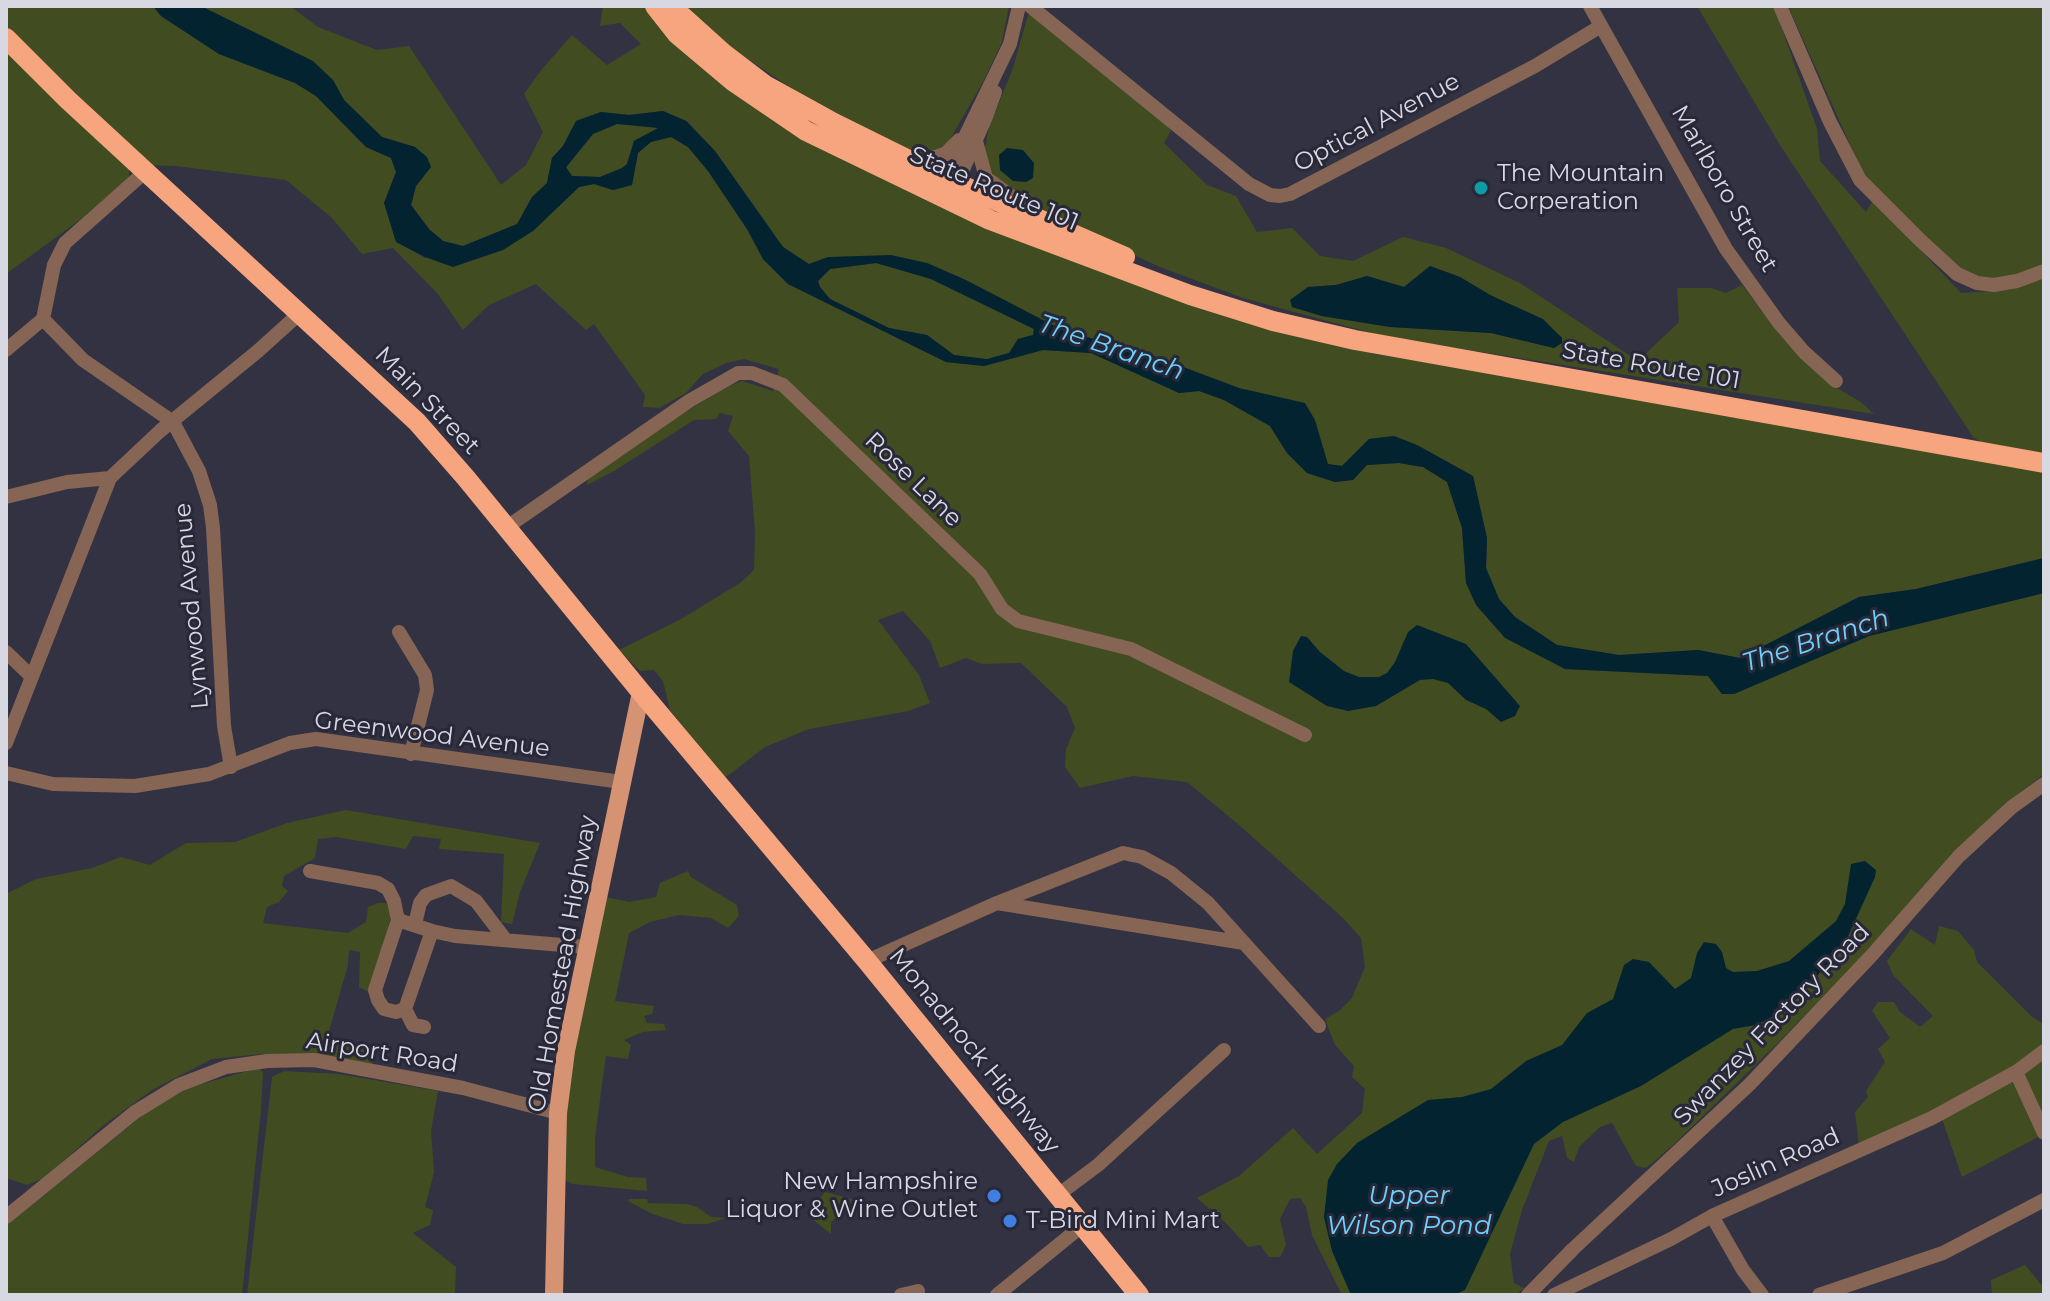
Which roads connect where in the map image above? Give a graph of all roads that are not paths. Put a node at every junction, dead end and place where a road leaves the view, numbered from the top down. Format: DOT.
graph roads {
  1 [pos="655,6"];
  2 [pos="671,6"];
  3 [pos="1019,6"];
  4 [pos="1030,6"];
  5 [pos="1590,6"];
  6 [pos="1780,6"];
  7 [pos="1601,26"];
  8 [pos="6,38"];
  9 [pos="971,137"];
  10 [pos="893,152"];
  11 [pos="146,171"];
  12 [pos="948,186"];
  13 [pos="1062,230"];
  14 [pos="2044,271"];
  15 [pos="300,313"];
  16 [pos="43,319"];
  17 [pos="1355,340"];
  18 [pos="6,350"];
  19 [pos="1836,381"];
  20 [pos="173,422"];
  21 [pos="2044,463"];
  22 [pos="110,478"];
  23 [pos="6,497"];
  24 [pos="507,527"];
  25 [pos="399,632"];
  26 [pos="6,652"];
  27 [pos="32,677"];
  28 [pos="641,692"];
  29 [pos="1305,735"];
  30 [pos="6,743"];
  31 [pos="411,754"];
  32 [pos="231,767"];
  33 [pos="6,773"];
  34 [pos="621,782"];
  35 [pos="2044,784"];
  36 [pos="767,841"];
  37 [pos="310,871"];
  38 [pos="997,903"];
  39 [pos="398,920"];
  40 [pos="415,924"];
  41 [pos="432,931"];
  42 [pos="505,939"];
  43 [pos="1244,943"];
  44 [pos="586,947"];
  45 [pos="867,961"];
  46 [pos="405,1009"];
  47 [pos="1319,1026"];
  48 [pos="424,1027"];
  49 [pos="1224,1050"];
  50 [pos="2044,1051"];
  51 [pos="2016,1072"];
  52 [pos="558,1113"];
  53 [pos="2044,1133"];
  54 [pos="1058,1195"];
  55 [pos="2044,1200"];
  56 [pos="1712,1216"];
  57 [pos="6,1217"];
  58 [pos="1083,1225"];
  59 [pos="918,1291"];
  60 [pos="1534,1293"];
  61 [pos="554,1295"];
  62 [pos="901,1295"];
  63 [pos="997,1295"];
  64 [pos="1139,1295"];
  65 [pos="1554,1295"];
  66 [pos="1762,1295"];
  67 [pos="1819,1295"];
  1 -- 12 [label="highway, State Route 101"];
  2 -- 10 [label="highway, State Route 101"];
  3 -- 9 [label="street"];
  4 -- 7 [label="street, Optical Avenue"];
  5 -- 7 [label="street, Marlboro Street"];
  6 -- 14 [label="street"];
  7 -- 19 [label="street, Marlboro Street"];
  8 -- 11 [label="highway, Main Street"];
  9 -- 10 [label="street"];
  9 -- 12 [label="street"];
  9 -- 13 [label="street"];
  10 -- 12 [label="highway, State Route 101"];
  11 -- 15 [label="highway, Main Street"];
  11 -- 16 [label="street"];
  12 -- 13 [label="highway, State Route 101"];
  12 -- 17 [label="highway, State Route 101"];
  13 -- 17 [label="highway, State Route 101"];
  15 -- 20 [label="street"];
  15 -- 24 [label="highway, Main Street"];
  16 -- 18 [label="street"];
  16 -- 20 [label="street, Lynwood Avenue"];
  17 -- 21 [label="highway, State Route 101"];
  20 -- 22 [label="street"];
  20 -- 32 [label="street, Lynwood Avenue"];
  22 -- 23 [label="street"];
  22 -- 27 [label="street"];
  24 -- 28 [label="highway, Main Street"];
  24 -- 29 [label="street, Rose Lane"];
  25 -- 31 [label="street"];
  26 -- 27 [label="street"];
  27 -- 30 [label="street"];
  28 -- 34 [label="main road, Old Homestead Highway"];
  28 -- 36 [label="highway, Main Street"];
  31 -- 32 [label="street, Greenwood Avenue"];
  31 -- 34 [label="street, Greenwood Avenue"];
  32 -- 33 [label="street, Greenwood Avenue"];
  34 -- 44 [label="main road, Old Homestead Highway"];
  35 -- 60 [label="street, Swanzey Factory Road"];
  36 -- 45 [label="highway, Monadnock Highway"];
  37 -- 39 [label="street"];
  38 -- 43 [label="street"];
  38 -- 43 [label="street"];
  38 -- 45 [label="street"];
  39 -- 40 [label="street"];
  39 -- 46 [label="street"];
  40 -- 41 [label="street"];
  40 -- 42 [label="street"];
  41 -- 42 [label="street"];
  41 -- 46 [label="street"];
  42 -- 44 [label="street"];
  43 -- 47 [label="street"];
  44 -- 52 [label="main road, Old Homestead Highway"];
  45 -- 54 [label="highway, Monadnock Highway"];
  46 -- 48 [label="street"];
  49 -- 54 [label="street"];
  50 -- 51 [label="street, Joslin Road"];
  51 -- 53 [label="street"];
  51 -- 56 [label="street, Joslin Road"];
  52 -- 57 [label="street, Airport Road"];
  52 -- 61 [label="main road, Old Homestead Highway"];
  54 -- 58 [label="highway, Monadnock Highway"];
  55 -- 67 [label="street"];
  56 -- 65 [label="street, Joslin Road"];
  56 -- 66 [label="street"];
  58 -- 63 [label="street"];
  58 -- 64 [label="highway, Monadnock Highway"];
  59 -- 62 [label="street"];
}
